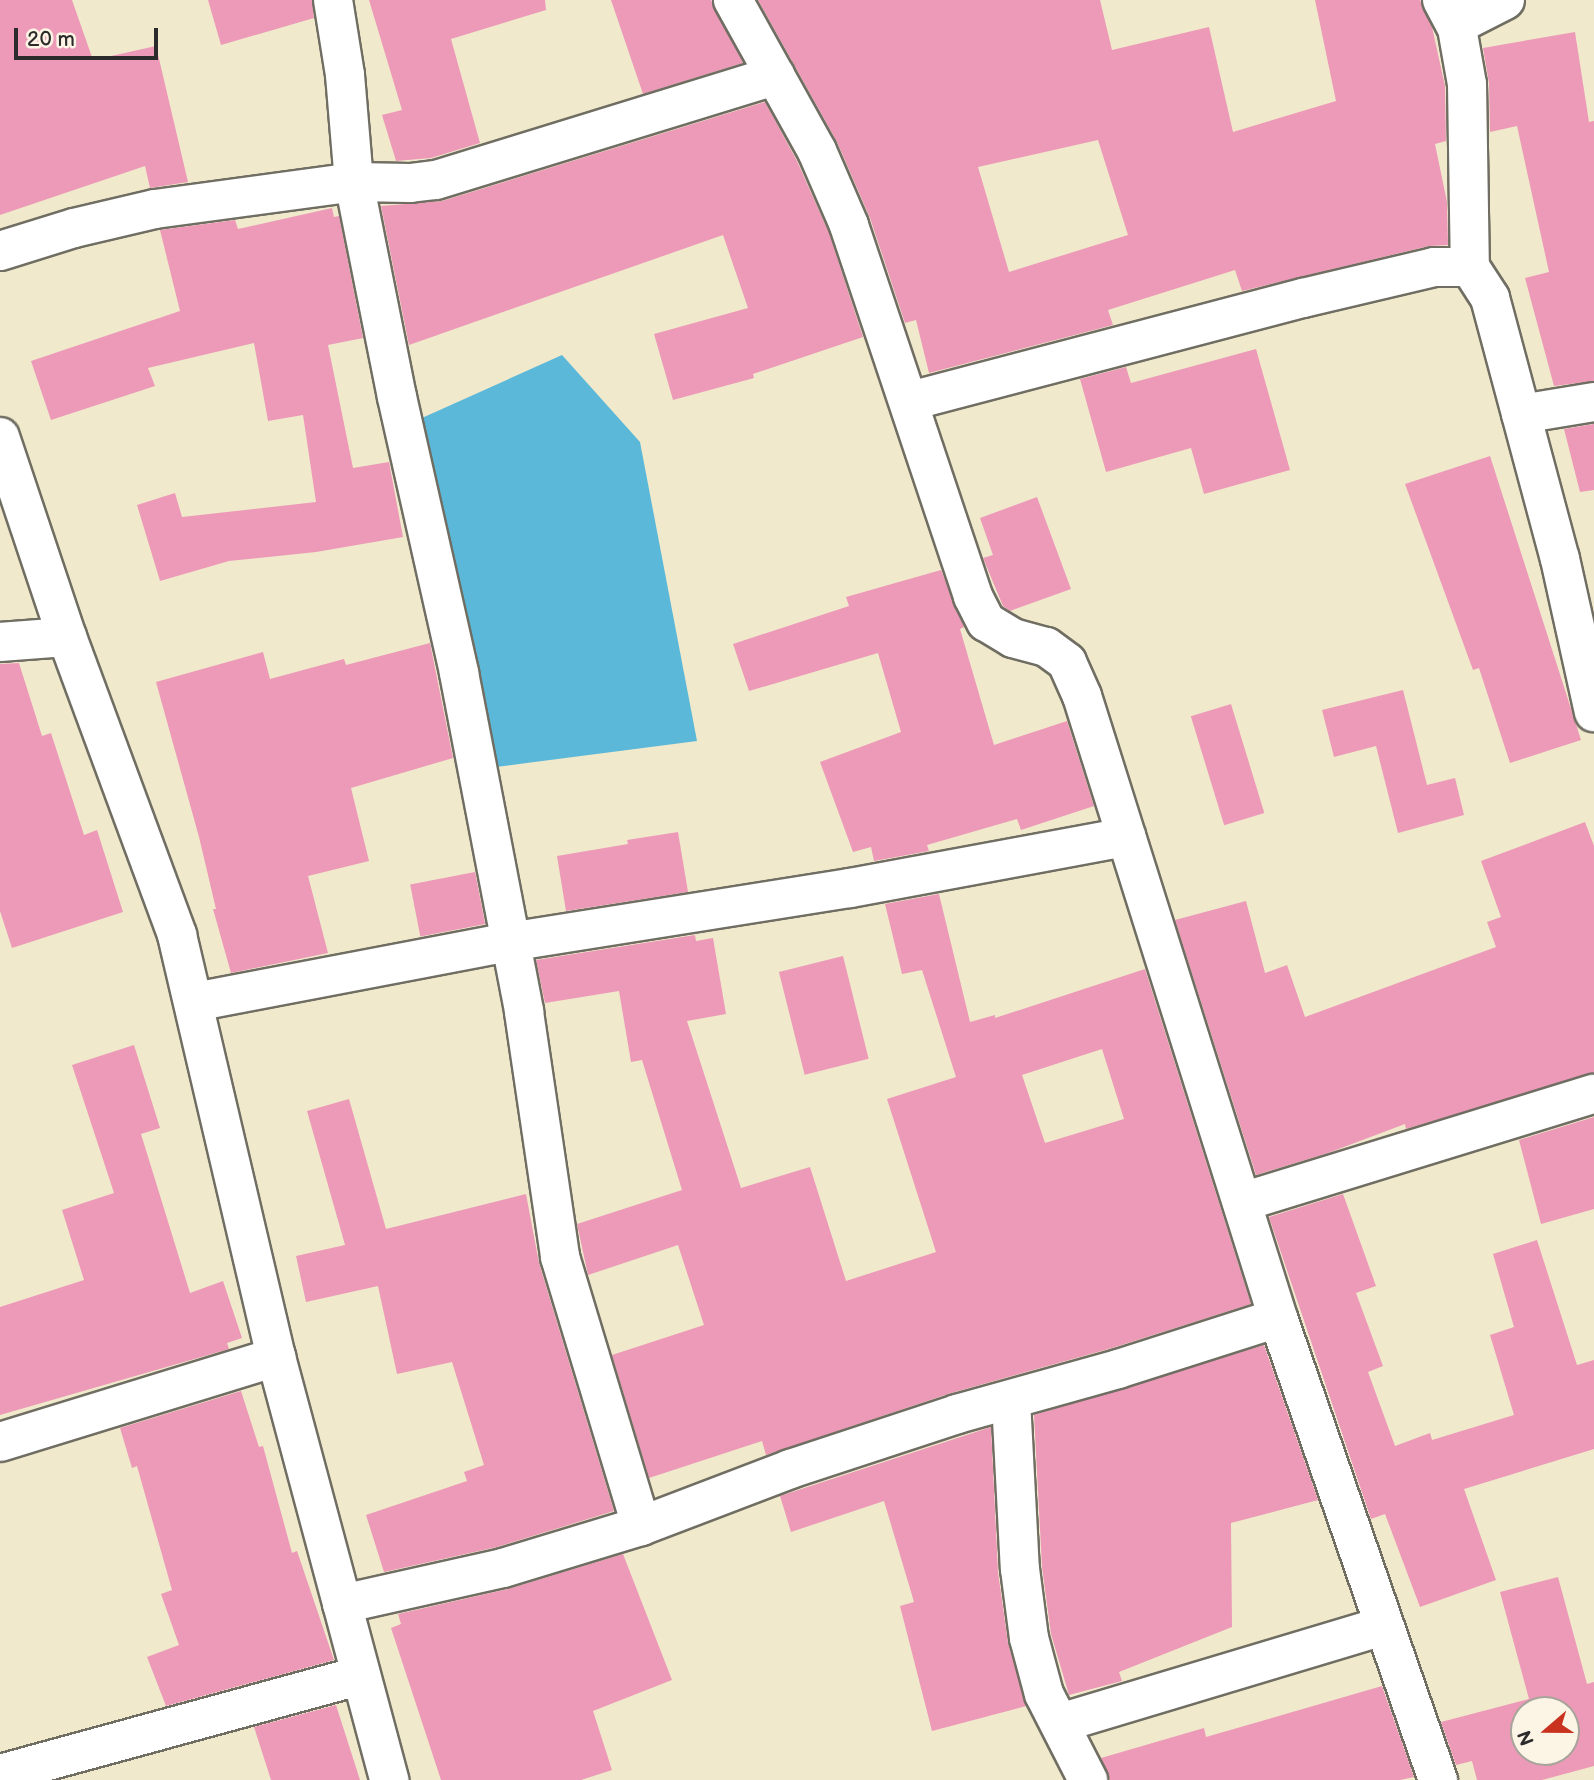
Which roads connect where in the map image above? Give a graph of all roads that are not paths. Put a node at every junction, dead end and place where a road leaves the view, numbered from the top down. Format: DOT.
graph roads {
  1 [pos="333,0"];
  2 [pos="733,0"];
  3 [pos="1505,0"];
  4 [pos="1449,12"];
  5 [pos="775,76"];
  6 [pos="354,182"];
  7 [pos="0,251"];
  8 [pos="1470,267"];
  9 [pos="910,401"];
  10 [pos="1594,402"];
  11 [pos="1521,414"];
  12 [pos="0,437"];
  13 [pos="67,637"];
  14 [pos="1587,640"];
  15 [pos="0,642"];
  16 [pos="1594,712"];
  17 [pos="1126,837"];
  18 [pos="509,942"];
  19 [pos="194,1002"];
  20 [pos="1594,1094"];
  21 [pos="1242,1202"];
  22 [pos="1278,1318"];
  23 [pos="276,1357"];
  24 [pos="1011,1400"];
  25 [pos="0,1442"];
  26 [pos="641,1526"];
  27 [pos="342,1604"];
  28 [pos="1384,1626"];
  29 [pos="361,1675"];
  30 [pos="1060,1723"];
  31 [pos="0,1774"];
  32 [pos="389,1780"];
  33 [pos="1088,1780"];
  34 [pos="1438,1780"];
  1 -- 6 [label="street"];
  2 -- 5 [label="street"];
  3 -- 4 [label="street"];
  4 -- 8 [label="street"];
  5 -- 6 [label="street"];
  5 -- 9 [label="street"];
  6 -- 7 [label="street"];
  6 -- 18 [label="street"];
  8 -- 9 [label="street"];
  8 -- 11 [label="street"];
  9 -- 17 [label="street"];
  10 -- 11 [label="street"];
  11 -- 14 [label="street"];
  12 -- 13 [label="street"];
  13 -- 15 [label="street"];
  13 -- 19 [label="street"];
  14 -- 16 [label="street"];
  17 -- 18 [label="street"];
  17 -- 21 [label="street"];
  18 -- 19 [label="street"];
  18 -- 26 [label="street"];
  19 -- 23 [label="street"];
  20 -- 21 [label="street"];
  21 -- 22 [label="street"];
  22 -- 24 [label="street"];
  22 -- 28 [label="street"];
  23 -- 25 [label="street"];
  23 -- 27 [label="street"];
  24 -- 26 [label="street"];
  24 -- 30 [label="street"];
  26 -- 27 [label="street"];
  27 -- 29 [label="street"];
  28 -- 30 [label="street"];
  28 -- 34 [label="street"];
  29 -- 31 [label="street"];
  29 -- 32 [label="street"];
  30 -- 33 [label="street"];
}
